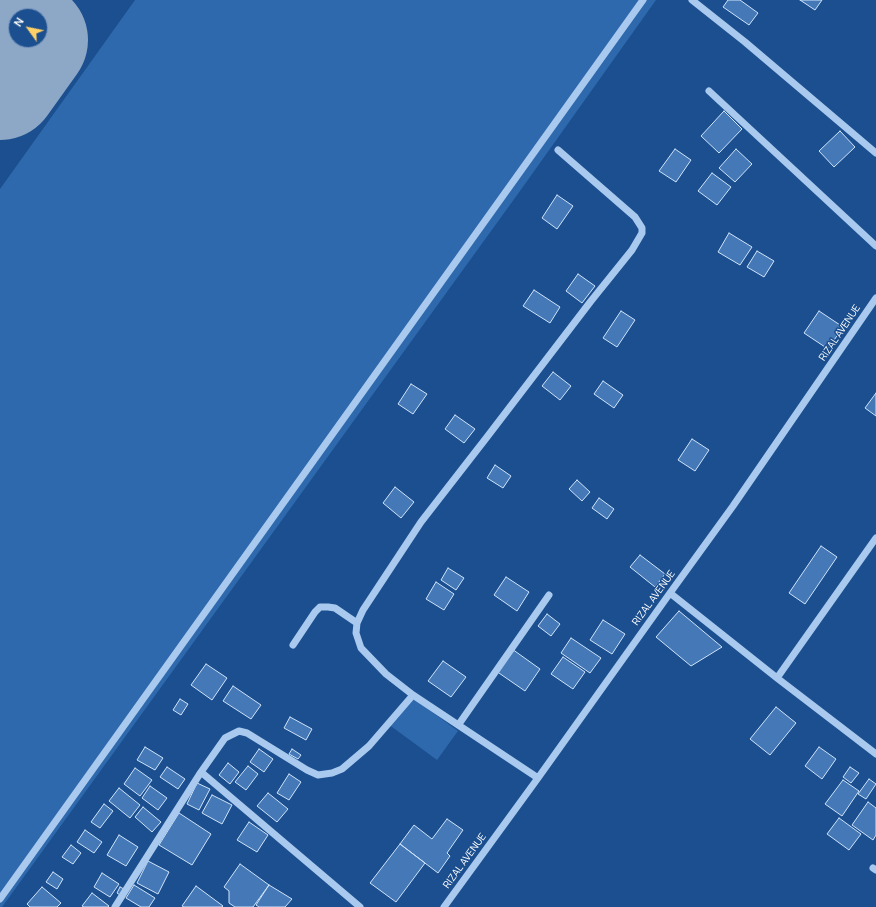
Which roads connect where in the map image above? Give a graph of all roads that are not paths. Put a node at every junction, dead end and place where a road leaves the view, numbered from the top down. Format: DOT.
graph roads {
  1 [pos="643,0"];
  2 [pos="692,0"];
  3 [pos="709,91"];
  4 [pos="558,150"];
  5 [pos="876,154"];
  6 [pos="876,246"];
  7 [pos="876,298"];
  8 [pos="876,538"];
  9 [pos="670,593"];
  10 [pos="549,595"];
  11 [pos="357,623"];
  12 [pos="293,644"];
  13 [pos="777,678"];
  14 [pos="413,695"];
  15 [pos="459,724"];
  16 [pos="876,754"];
  17 [pos="200,772"];
  18 [pos="538,778"];
  19 [pos="0,899"];
  20 [pos="115,907"];
  21 [pos="360,907"];
  22 [pos="444,907"];
  1 -- 19 [label="street"];
  2 -- 5 [label="street"];
  3 -- 6 [label="street"];
  4 -- 11 [label="street"];
  7 -- 9 [label="street, RIZAL AVENUE"];
  8 -- 13 [label="street"];
  9 -- 13 [label="street"];
  9 -- 18 [label="street, RIZAL AVENUE"];
  10 -- 15 [label="street"];
  11 -- 12 [label="street"];
  11 -- 14 [label="street"];
  13 -- 16 [label="street"];
  14 -- 15 [label="street"];
  14 -- 17 [label="street"];
  15 -- 18 [label="street"];
  17 -- 20 [label="street"];
  17 -- 21 [label="street"];
  18 -- 22 [label="street, RIZAL AVENUE"];
}
